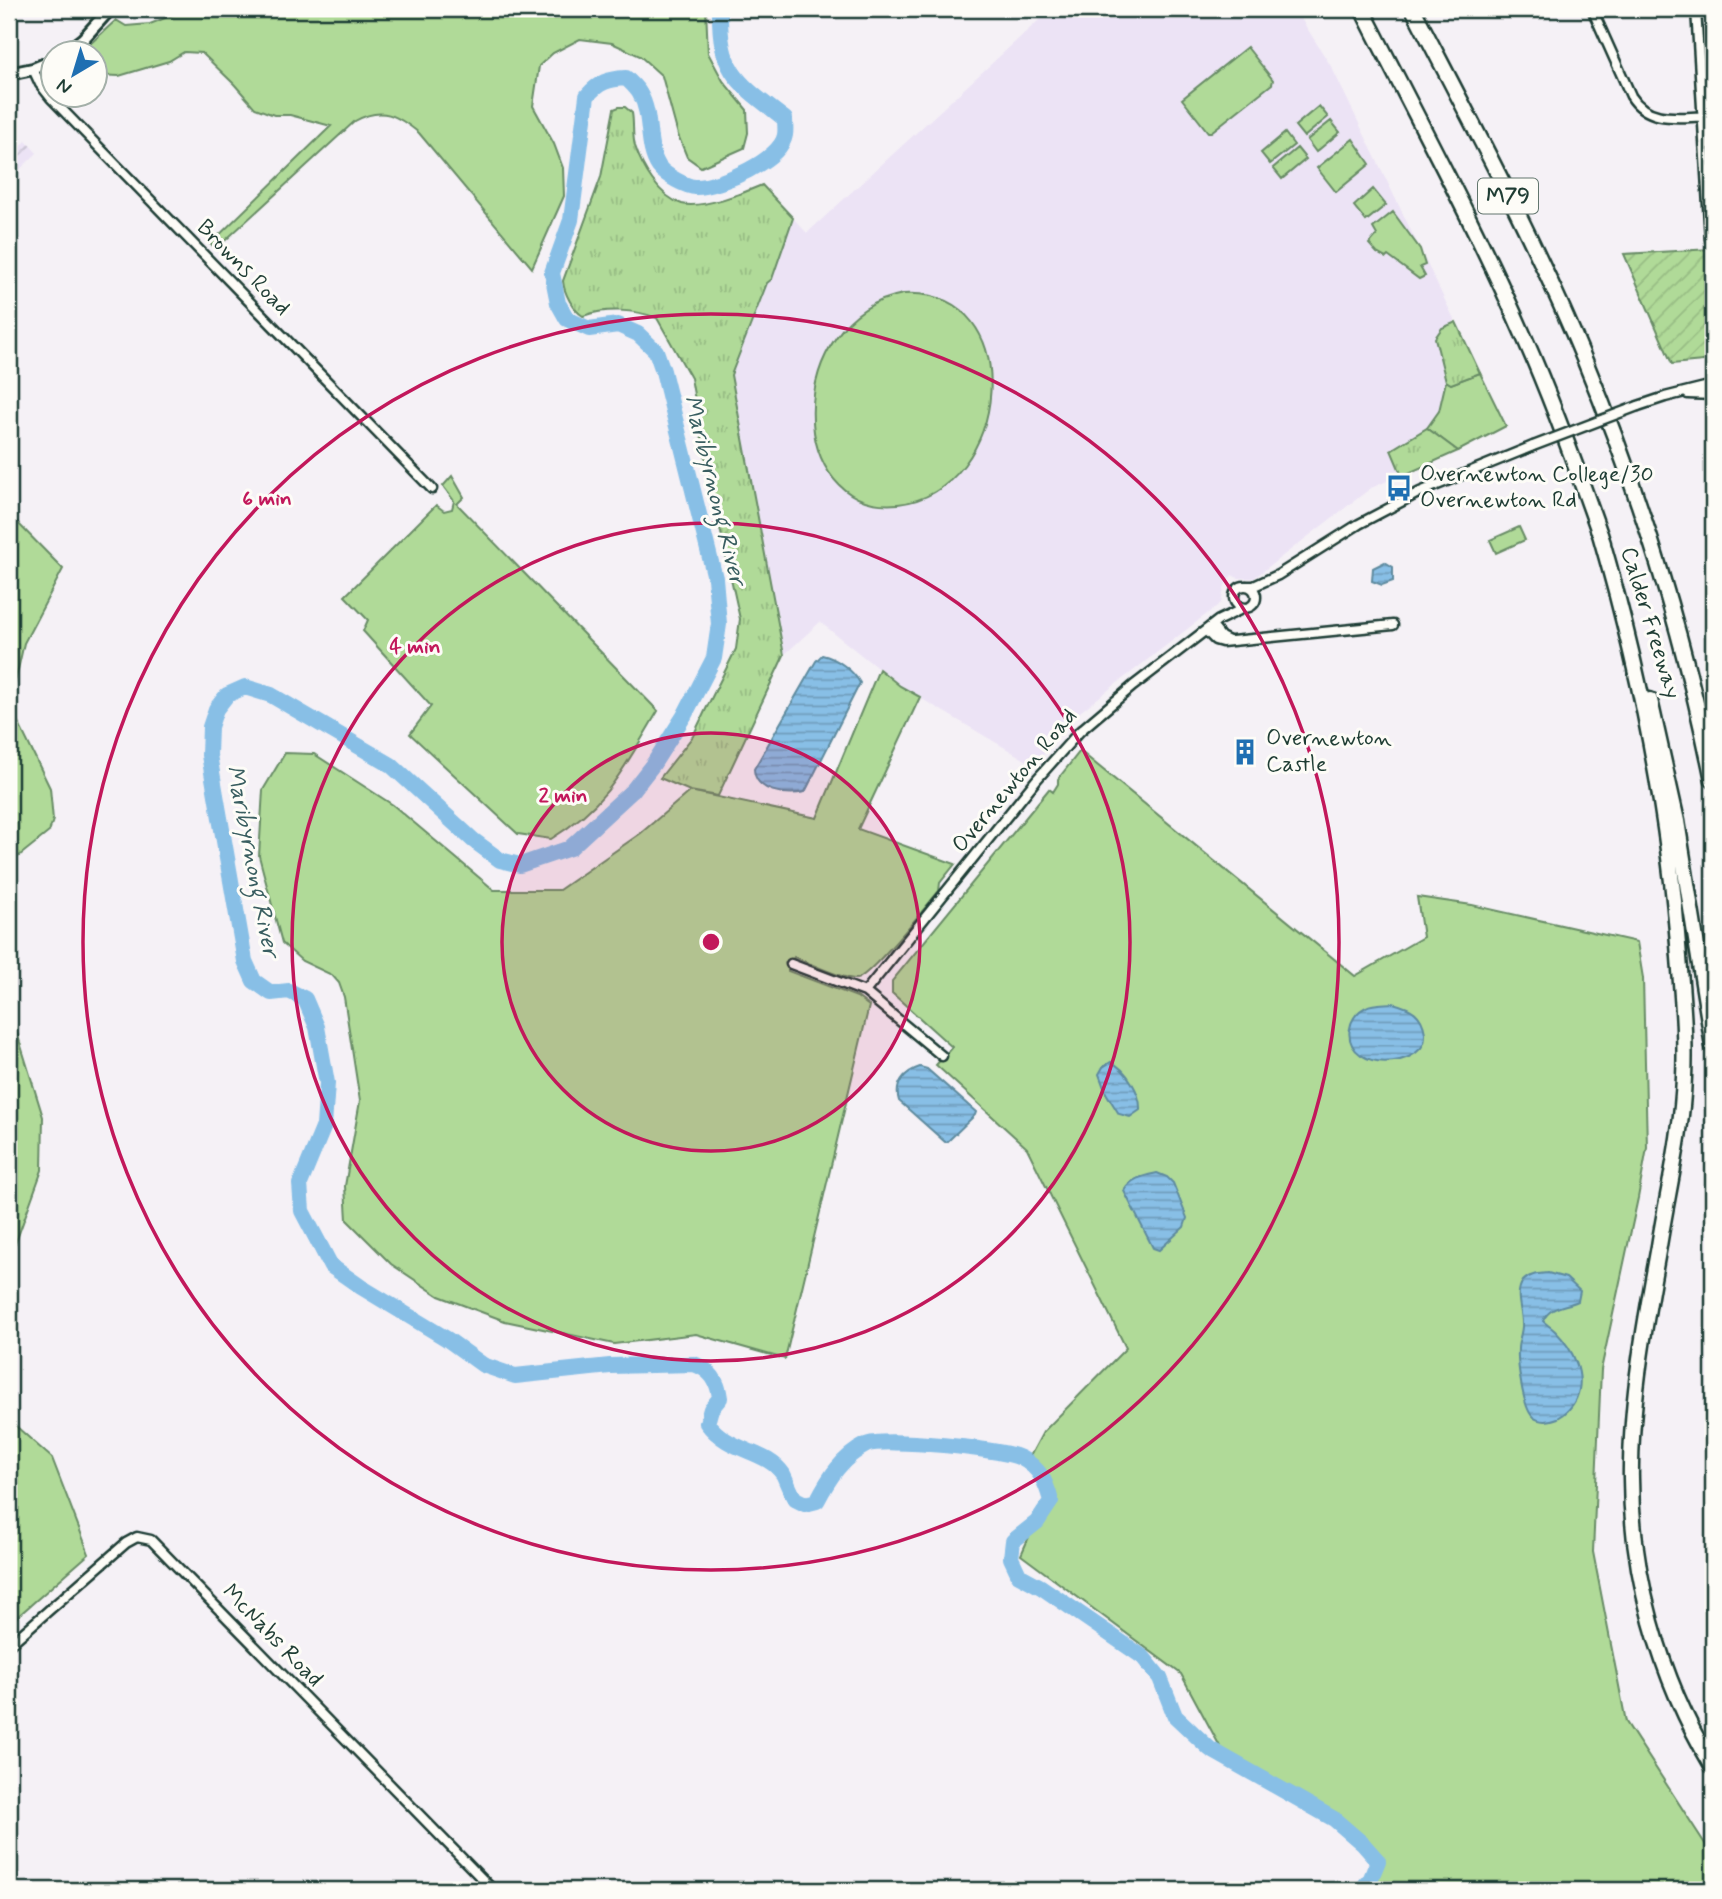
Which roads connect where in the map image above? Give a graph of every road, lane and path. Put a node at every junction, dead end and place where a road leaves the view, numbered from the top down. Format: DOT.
graph roads {
  1 [pos="110,9"];
  2 [pos="1362,9"];
  3 [pos="1413,9"];
  4 [pos="1591,9"];
  5 [pos="1696,9"];
  6 [pos="82,38"];
  7 [pos="38,67"];
  8 [pos="33,69"];
  9 [pos="9,74"];
  10 [pos="1702,116"];
  11 [pos="1713,116"];
  12 [pos="1710,239"];
  13 [pos="1713,385"];
  14 [pos="1678,394"];
  15 [pos="1713,395"];
  16 [pos="432,489"];
  17 [pos="1600,534"];
  18 [pos="1278,576"];
  19 [pos="1246,586"];
  20 [pos="1234,598"];
  21 [pos="1256,599"];
  22 [pos="1244,608"];
  23 [pos="1212,625"];
  24 [pos="1393,625"];
  25 [pos="1713,780"];
  26 [pos="791,964"];
  27 [pos="864,992"];
  28 [pos="1713,1046"];
  29 [pos="942,1056"];
  30 [pos="9,1645"];
  31 [pos="1713,1767"];
  32 [pos="493,1890"];
  1 -- 6 [label="street"];
  2 -- 17 [label="highway, Calder Freeway / M79"];
  3 -- 25 [label="highway, Calder Freeway / M79"];
  4 -- 10 [label="street"];
  5 -- 10 [label="street"];
  7 -- 8 [label="street"];
  8 -- 9 [label="street"];
  8 -- 16 [label="street, Browns Road"];
  10 -- 11 [label="street"];
  10 -- 12 [label="street"];
  13 -- 14 [label="street"];
  14 -- 15 [label="street"];
  14 -- 18 [label="street, bridge"];
  17 -- 28 [label="highway, Calder Freeway / M79"];
  17 -- 31 [label="highway"];
  18 -- 19 [label="street"];
  18 -- 21 [label="street"];
  19 -- 20 [label="street"];
  19 -- 21 [label="street"];
  20 -- 22 [label="street"];
  20 -- 23 [label="street, Overnewton Road"];
  21 -- 22 [label="street"];
  22 -- 23 [label="street, Overnewton Road"];
  23 -- 24 [label="street"];
  23 -- 27 [label="street, Overnewton Road"];
  26 -- 27 [label="street"];
  27 -- 29 [label="street"];
  30 -- 32 [label="street, McNabs Road"];
}
